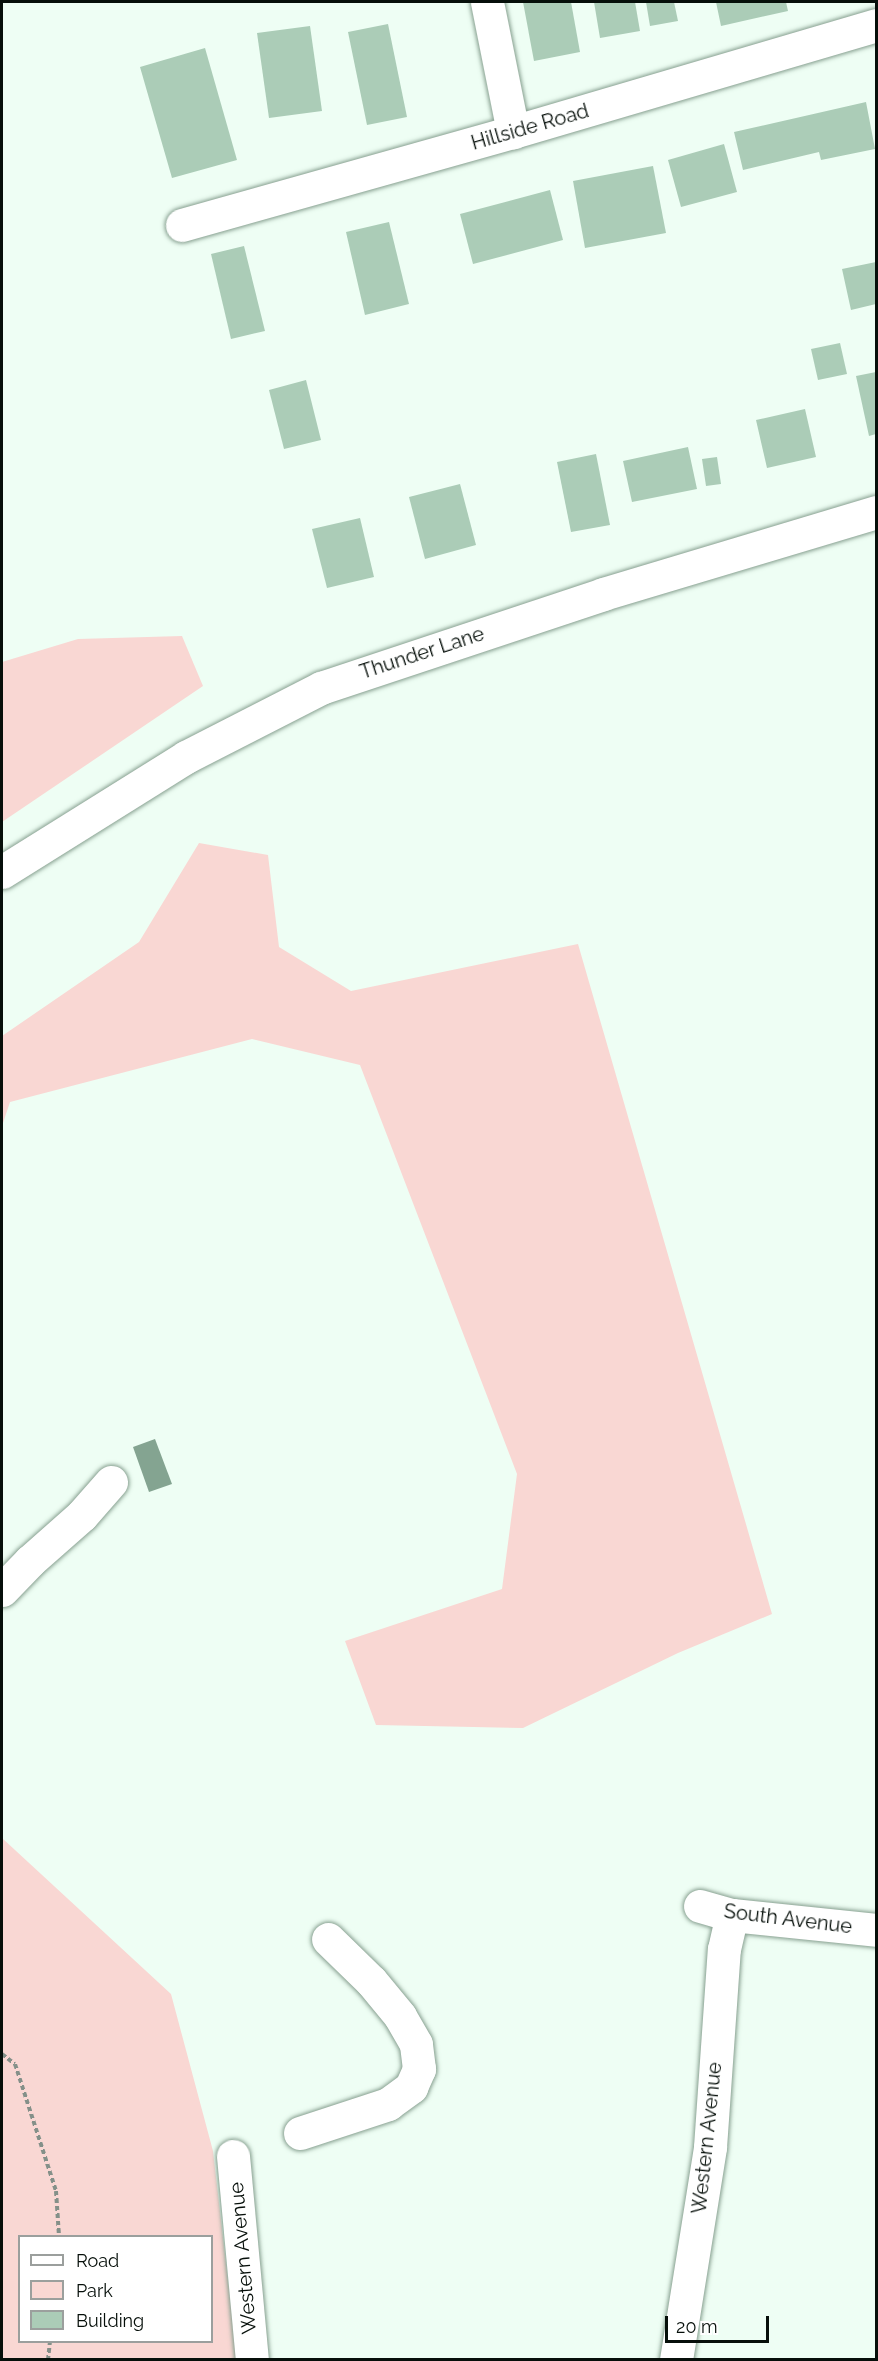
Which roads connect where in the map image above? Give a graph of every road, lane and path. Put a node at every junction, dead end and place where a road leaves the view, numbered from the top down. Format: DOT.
graph roads {
  1 [pos="487,2"];
  2 [pos="876,25"];
  3 [pos="513,132"];
  4 [pos="182,225"];
  5 [pos="876,512"];
  6 [pos="2,872"];
  7 [pos="111,1482"];
  8 [pos="2,1590"];
  9 [pos="700,1906"];
  10 [pos="732,1915"];
  11 [pos="876,1930"];
  12 [pos="328,1939"];
  13 [pos="2,2054"];
  14 [pos="300,2133"];
  15 [pos="233,2156"];
  16 [pos="59,2235"];
  17 [pos="50,2343"];
  18 [pos="48,2360"];
  19 [pos="252,2360"];
  20 [pos="676,2360"];
  1 -- 3 [label="street"];
  2 -- 3 [label="street, Hillside Road"];
  3 -- 4 [label="street, Hillside Road"];
  5 -- 6 [label="street, Thunder Lane"];
  7 -- 8 [label="street"];
  9 -- 10 [label="street, South Avenue"];
  10 -- 11 [label="street, South Avenue"];
  10 -- 20 [label="street, Western Avenue"];
  12 -- 14 [label="street"];
  13 -- 16 [label="path"];
  15 -- 19 [label="street, Western Avenue"];
  17 -- 18 [label="path"];
}
